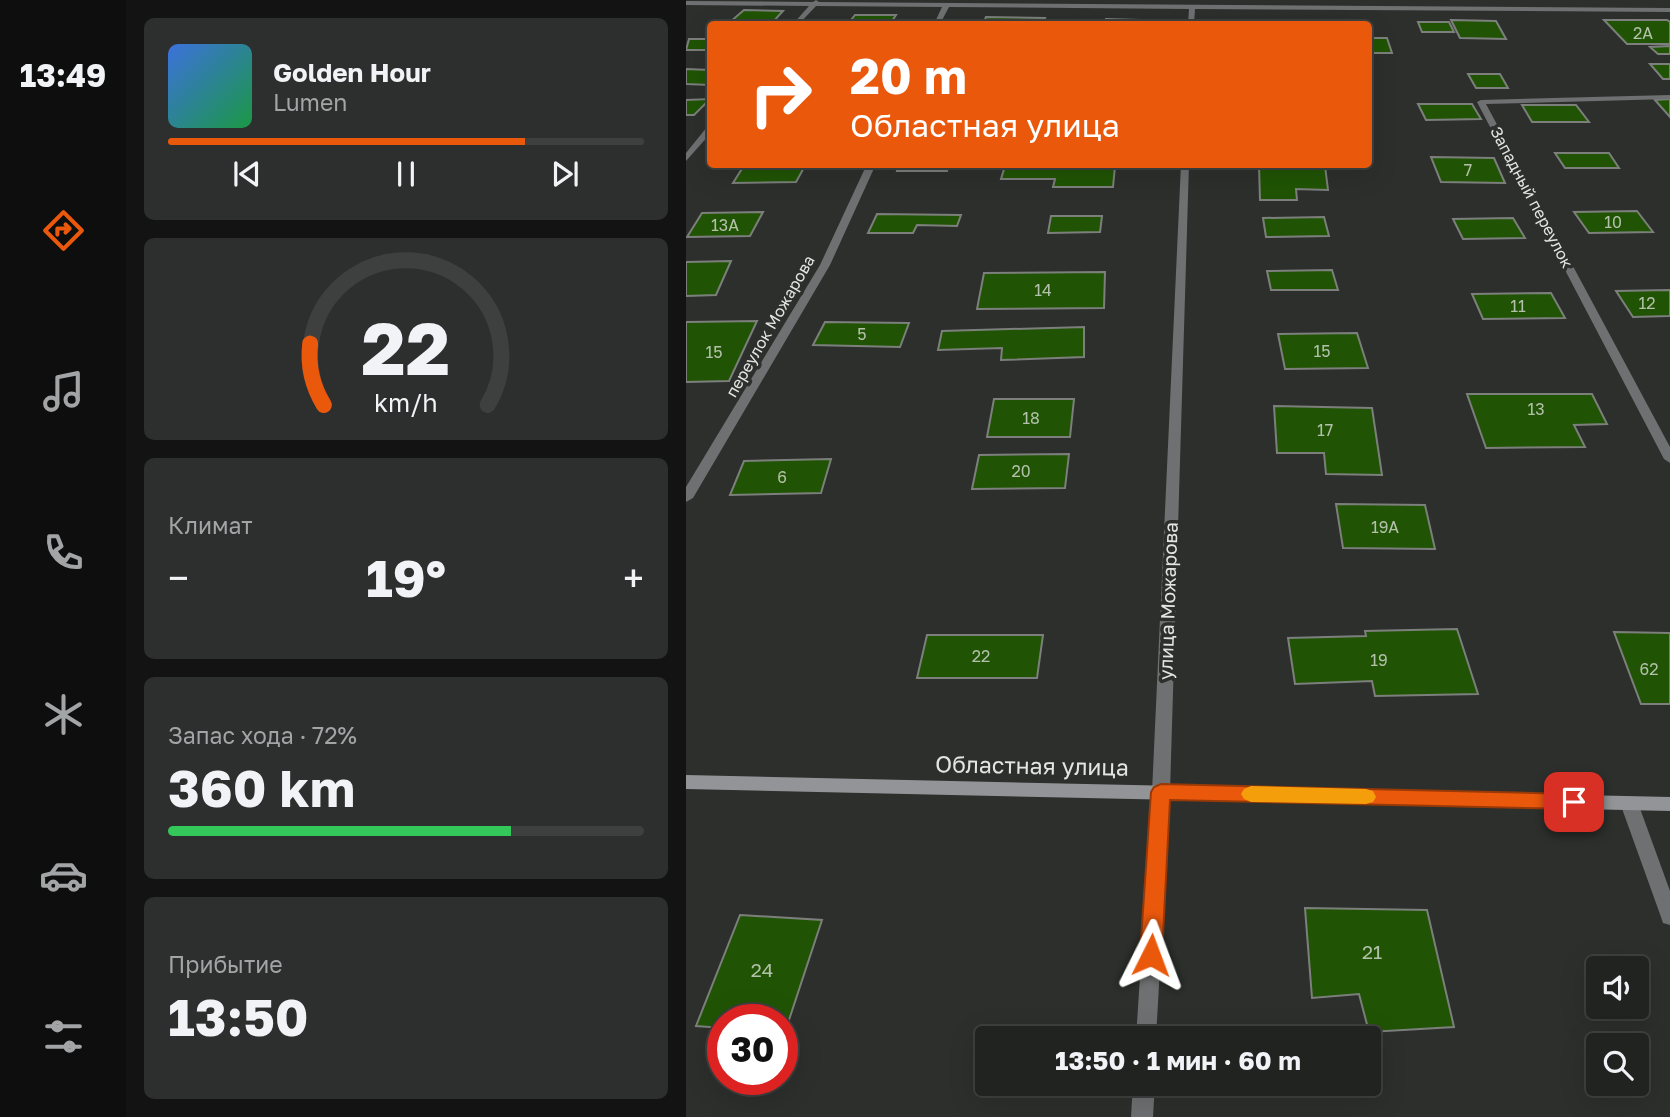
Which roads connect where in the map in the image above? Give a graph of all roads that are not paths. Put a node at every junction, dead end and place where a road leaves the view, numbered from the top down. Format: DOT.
graph roads {
  1 [pos="815,2"];
  2 [pos="686,3"];
  3 [pos="946,6"];
  4 [pos="1192,8"];
  5 [pos="1670,10"];
  6 [pos="799,21"];
  7 [pos="938,21"];
  8 [pos="1191,21"];
  9 [pos="1670,97"];
  10 [pos="707,133"];
  11 [pos="686,158"];
  12 [pos="870,168"];
  13 [pos="1185,168"];
  14 [pos="1670,459"];
  15 [pos="686,498"];
  16 [pos="686,782"];
  17 [pos="1161,792"];
  18 [pos="1629,803"];
  19 [pos="1670,804"];
  20 [pos="1670,917"];
  21 [pos="1147,1026"];
  22 [pos="1143,1096"];
  23 [pos="1142,1117"];
  1 -- 2 [label="street"];
  1 -- 3 [label="street"];
  1 -- 6 [label="street"];
  3 -- 4 [label="street"];
  3 -- 7 [label="street"];
  4 -- 5 [label="street"];
  4 -- 8 [label="street"];
  9 -- 14 [label="street, Западный переулок"];
  10 -- 11 [label="street"];
  12 -- 15 [label="street, переулок Можарова"];
  13 -- 17 [label="street, улица Можарова"];
  16 -- 17 [label="main road, Областная улица"];
  17 -- 18 [label="main road, Областная улица"];
  17 -- 21 [label="street, улица Можарова"];
  18 -- 19 [label="main road, Областная улица"];
  18 -- 20 [label="street"];
  22 -- 23 [label="street"];
}
